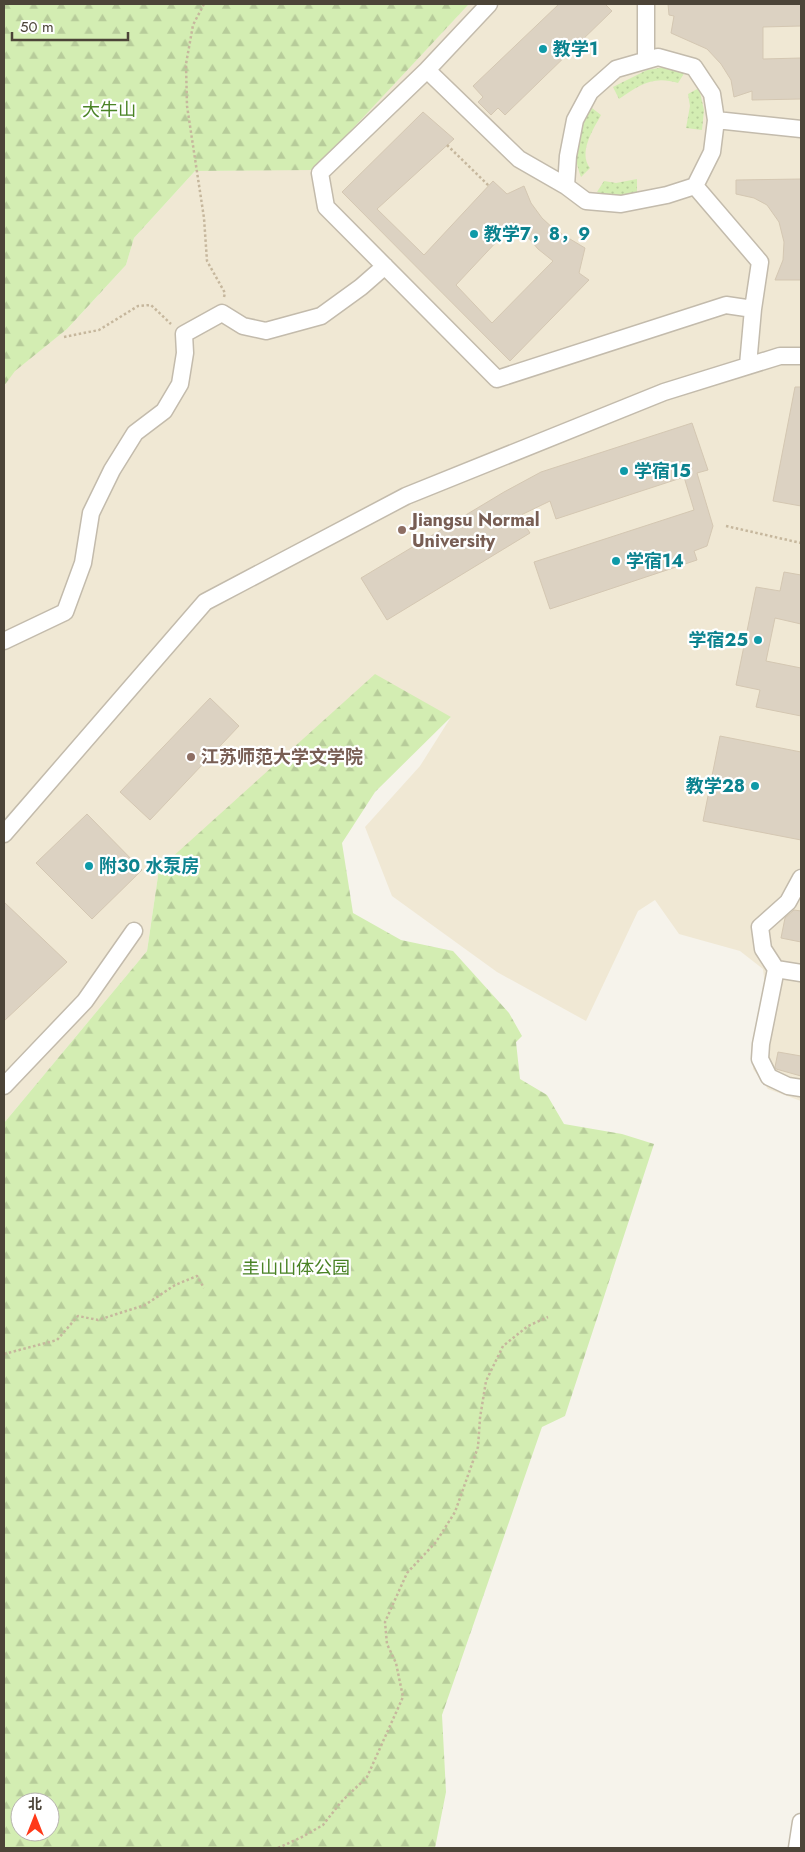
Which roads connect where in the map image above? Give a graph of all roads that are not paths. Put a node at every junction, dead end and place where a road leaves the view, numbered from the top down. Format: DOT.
graph roads {
  1 [pos="489,4"];
  2 [pos="646,4"];
  3 [pos="646,60"];
  4 [pos="427,70"];
  5 [pos="716,120"];
  6 [pos="801,129"];
  7 [pos="566,186"];
  8 [pos="694,186"];
  9 [pos="385,266"];
  10 [pos="753,308"];
  11 [pos="801,356"];
  12 [pos="748,366"];
  13 [pos="4,642"];
  14 [pos="4,834"];
  15 [pos="801,878"];
  16 [pos="134,931"];
  17 [pos="776,969"];
  18 [pos="801,973"];
  19 [pos="4,1086"];
  20 [pos="801,1088"];
  21 [pos="801,1822"];
  22 [pos="797,1848"];
  1 -- 4 [label="street"];
  2 -- 3 [label="street"];
  3 -- 5 [label="street"];
  3 -- 7 [label="street"];
  4 -- 7 [label="street"];
  4 -- 9 [label="street"];
  5 -- 6 [label="street"];
  5 -- 8 [label="street"];
  7 -- 8 [label="street"];
  8 -- 10 [label="street"];
  9 -- 10 [label="street"];
  9 -- 13 [label="street"];
  10 -- 12 [label="street"];
  11 -- 12 [label="street"];
  12 -- 14 [label="street"];
  15 -- 17 [label="street"];
  16 -- 19 [label="street"];
  17 -- 18 [label="street"];
  17 -- 20 [label="street"];
  21 -- 22 [label="street"];
}
